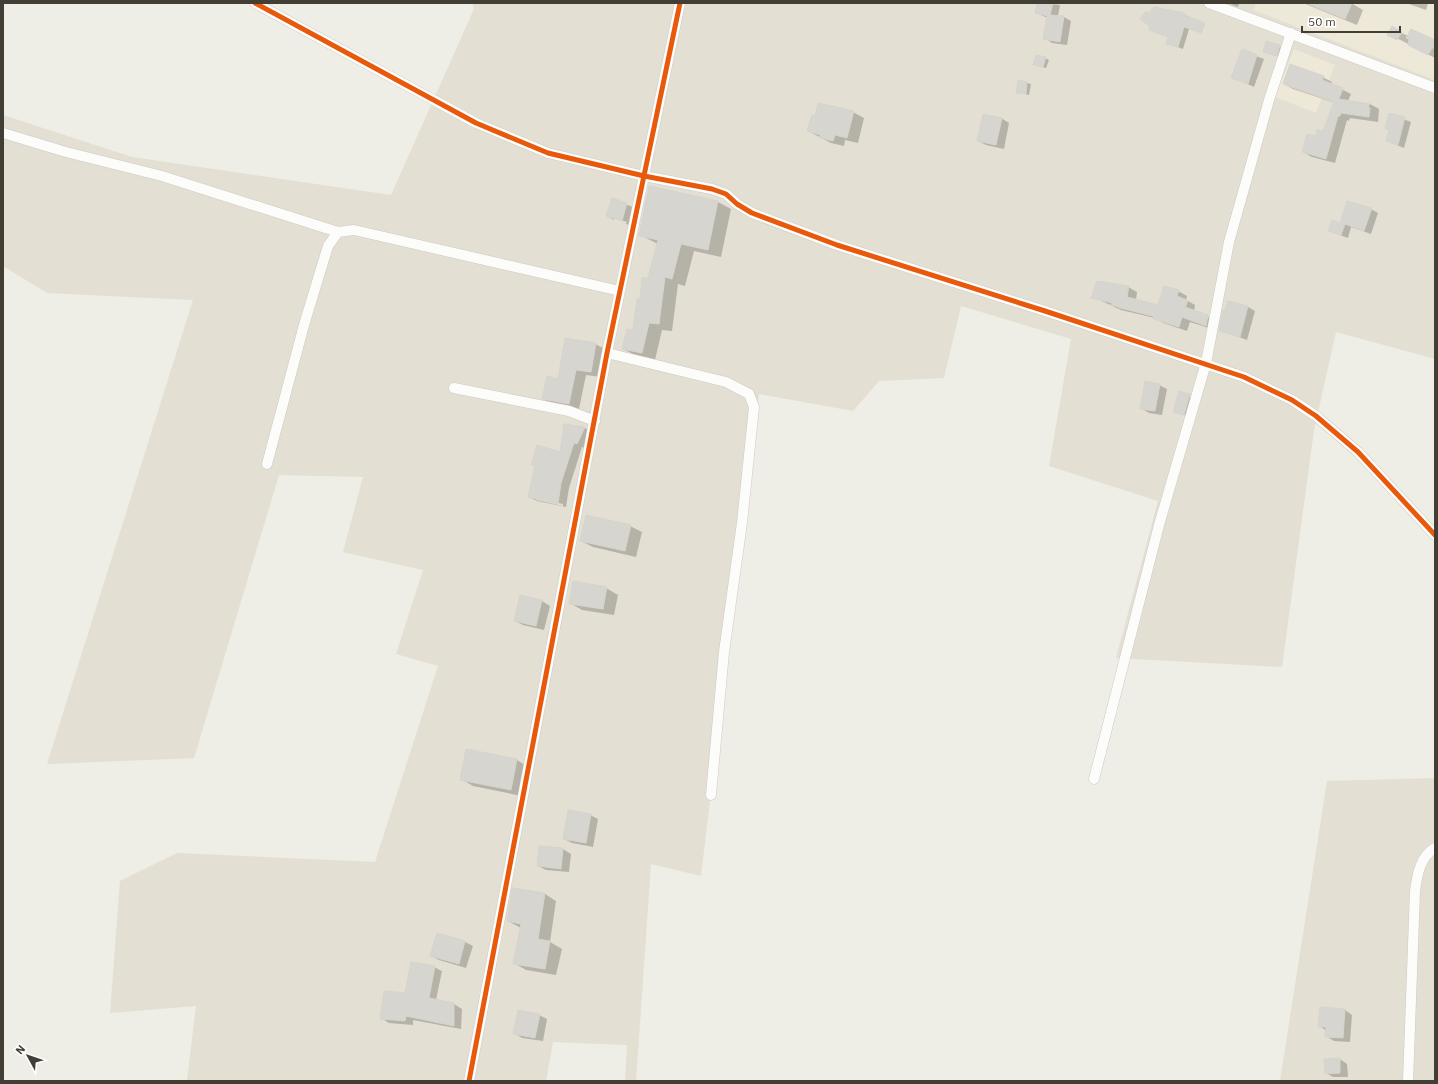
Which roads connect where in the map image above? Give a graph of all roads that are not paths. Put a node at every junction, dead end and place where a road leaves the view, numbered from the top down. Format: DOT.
graph roads {
  1 [pos="255,3"];
  2 [pos="680,3"];
  3 [pos="1210,3"];
  4 [pos="1291,32"];
  5 [pos="1435,88"];
  6 [pos="3,133"];
  7 [pos="644,176"];
  8 [pos="338,232"];
  9 [pos="620,291"];
  10 [pos="607,353"];
  11 [pos="1206,363"];
  12 [pos="454,388"];
  13 [pos="595,421"];
  14 [pos="267,464"];
  15 [pos="1435,535"];
  16 [pos="1094,779"];
  17 [pos="711,795"];
  18 [pos="1435,848"];
  19 [pos="469,1081"];
  20 [pos="1408,1081"];
  1 -- 7 [label="street"];
  2 -- 7 [label="street"];
  3 -- 4 [label="street"];
  4 -- 5 [label="street"];
  4 -- 11 [label="street"];
  6 -- 8 [label="street"];
  7 -- 9 [label="street"];
  7 -- 11 [label="street"];
  8 -- 9 [label="street"];
  8 -- 14 [label="street"];
  9 -- 10 [label="street"];
  10 -- 13 [label="street"];
  10 -- 17 [label="street"];
  11 -- 15 [label="street"];
  11 -- 16 [label="street"];
  12 -- 13 [label="street"];
  13 -- 19 [label="street"];
  18 -- 20 [label="street"];
}
